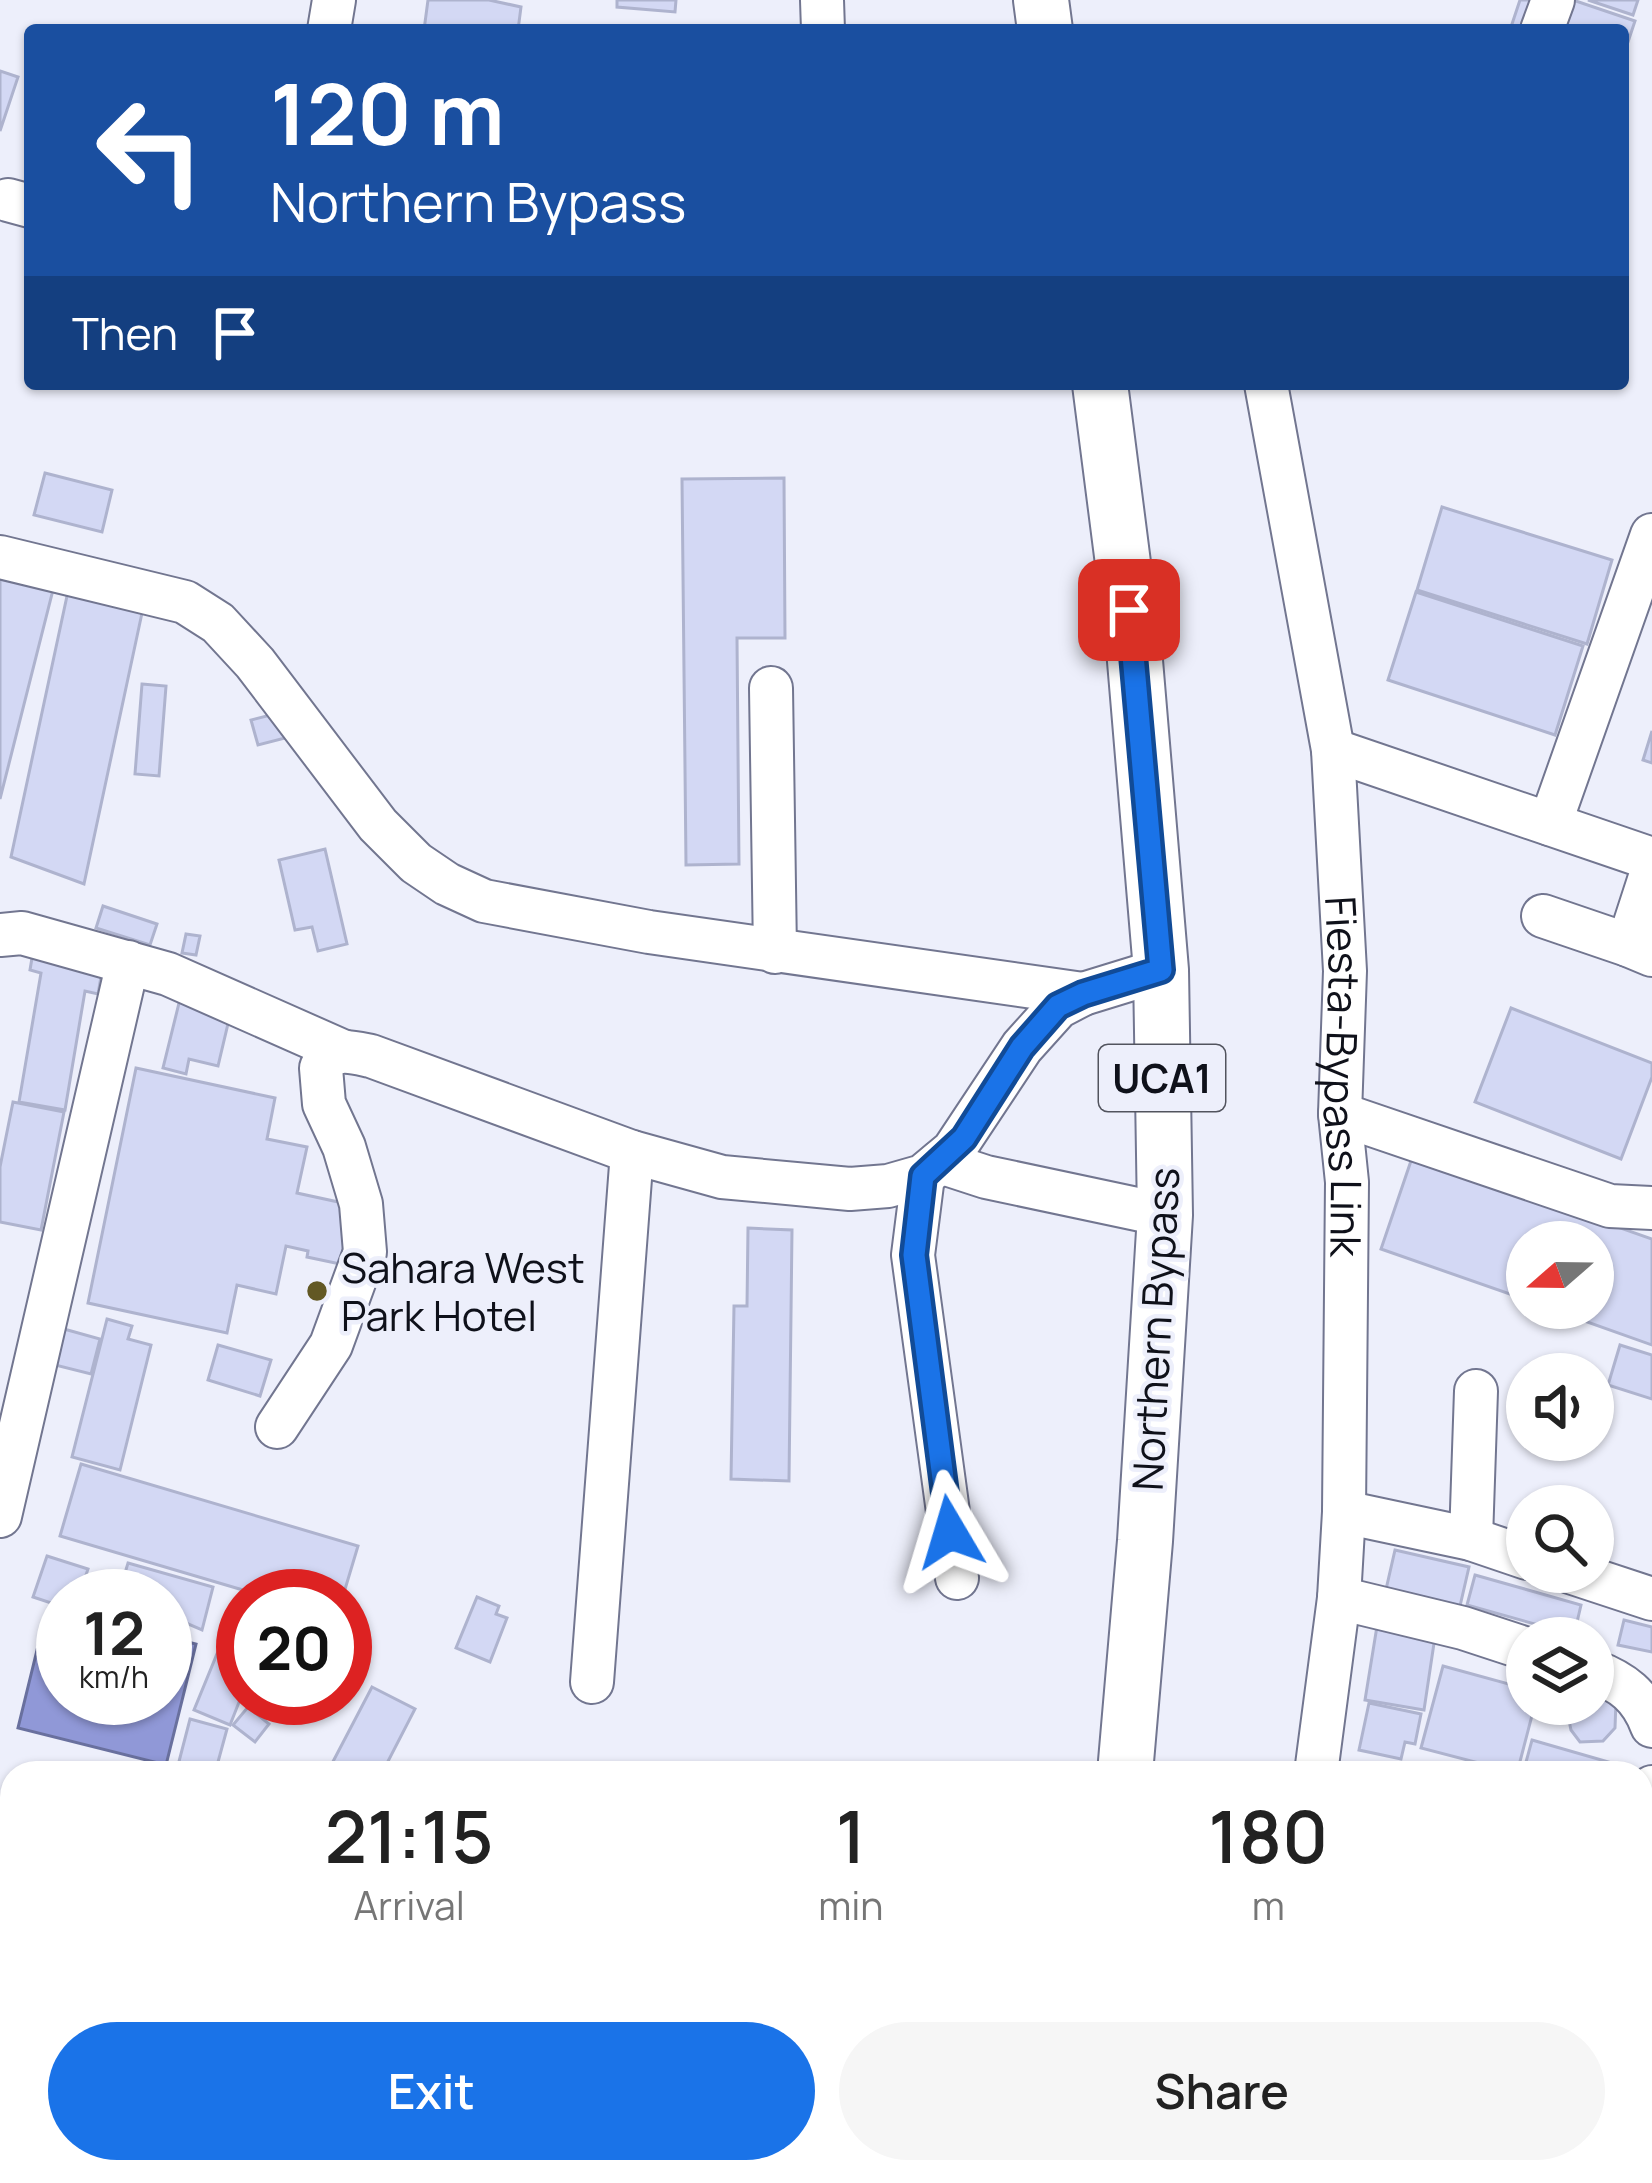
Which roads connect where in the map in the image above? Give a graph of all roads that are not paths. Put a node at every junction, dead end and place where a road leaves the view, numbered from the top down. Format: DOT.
graph roads {
  1 [pos="1101,390"];
  2 [pos="1267,390"];
  3 [pos="1652,535"];
  4 [pos="0,557"];
  5 [pos="771,688"];
  6 [pos="1333,750"];
  7 [pos="1550,824"];
  8 [pos="1652,859"];
  9 [pos="1652,871"];
  10 [pos="1543,916"];
  11 [pos="0,935"];
  12 [pos="1640,950"];
  13 [pos="775,952"];
  14 [pos="128,962"];
  15 [pos="1161,970"];
  16 [pos="1083,994"];
  17 [pos="342,1051"];
  18 [pos="1340,1114"];
  19 [pos="632,1152"];
  20 [pos="932,1169"];
  21 [pos="1652,1208"];
  22 [pos="1165,1214"];
  23 [pos="1476,1391"];
  24 [pos="277,1427"];
  25 [pos="1344,1512"];
  26 [pos="0,1516"];
  27 [pos="1471,1539"];
  28 [pos="1506,1551"];
  29 [pos="957,1578"];
  30 [pos="1614,1586"];
  31 [pos="1339,1598"];
  32 [pos="1652,1599"];
  33 [pos="1506,1642"];
  34 [pos="1614,1678"];
  35 [pos="592,1682"];
  36 [pos="1652,1726"];
  37 [pos="1126,1761"];
  38 [pos="1318,1761"];
  1 -- 15 [label="main road, Northern Bypass / UCA1"];
  2 -- 6 [label="street, Fiesta-Bypass Link"];
  3 -- 7 [label="street"];
  4 -- 13 [label="street"];
  5 -- 13 [label="street"];
  6 -- 7 [label="street"];
  6 -- 18 [label="street, Fiesta-Bypass Link"];
  7 -- 8 [label="street"];
  9 -- 12 [label="street"];
  10 -- 12 [label="street"];
  11 -- 14 [label="street"];
  13 -- 16 [label="street"];
  14 -- 17 [label="street"];
  14 -- 26 [label="street"];
  15 -- 16 [label="street"];
  15 -- 22 [label="main road, Northern Bypass / UCA1"];
  16 -- 20 [label="street"];
  17 -- 19 [label="street"];
  17 -- 24 [label="street"];
  18 -- 21 [label="street"];
  18 -- 25 [label="street, Fiesta-Bypass Link"];
  19 -- 20 [label="street"];
  19 -- 35 [label="street"];
  20 -- 22 [label="street"];
  20 -- 29 [label="street"];
  22 -- 37 [label="main road, Northern Bypass / UCA1"];
  23 -- 27 [label="street"];
  25 -- 27 [label="street"];
  25 -- 31 [label="street, Fiesta-Bypass Link"];
  27 -- 28 [label="street"];
  30 -- 32 [label="street"];
  31 -- 33 [label="street"];
  31 -- 38 [label="street, Fiesta-Bypass Link"];
  34 -- 36 [label="street"];
}
